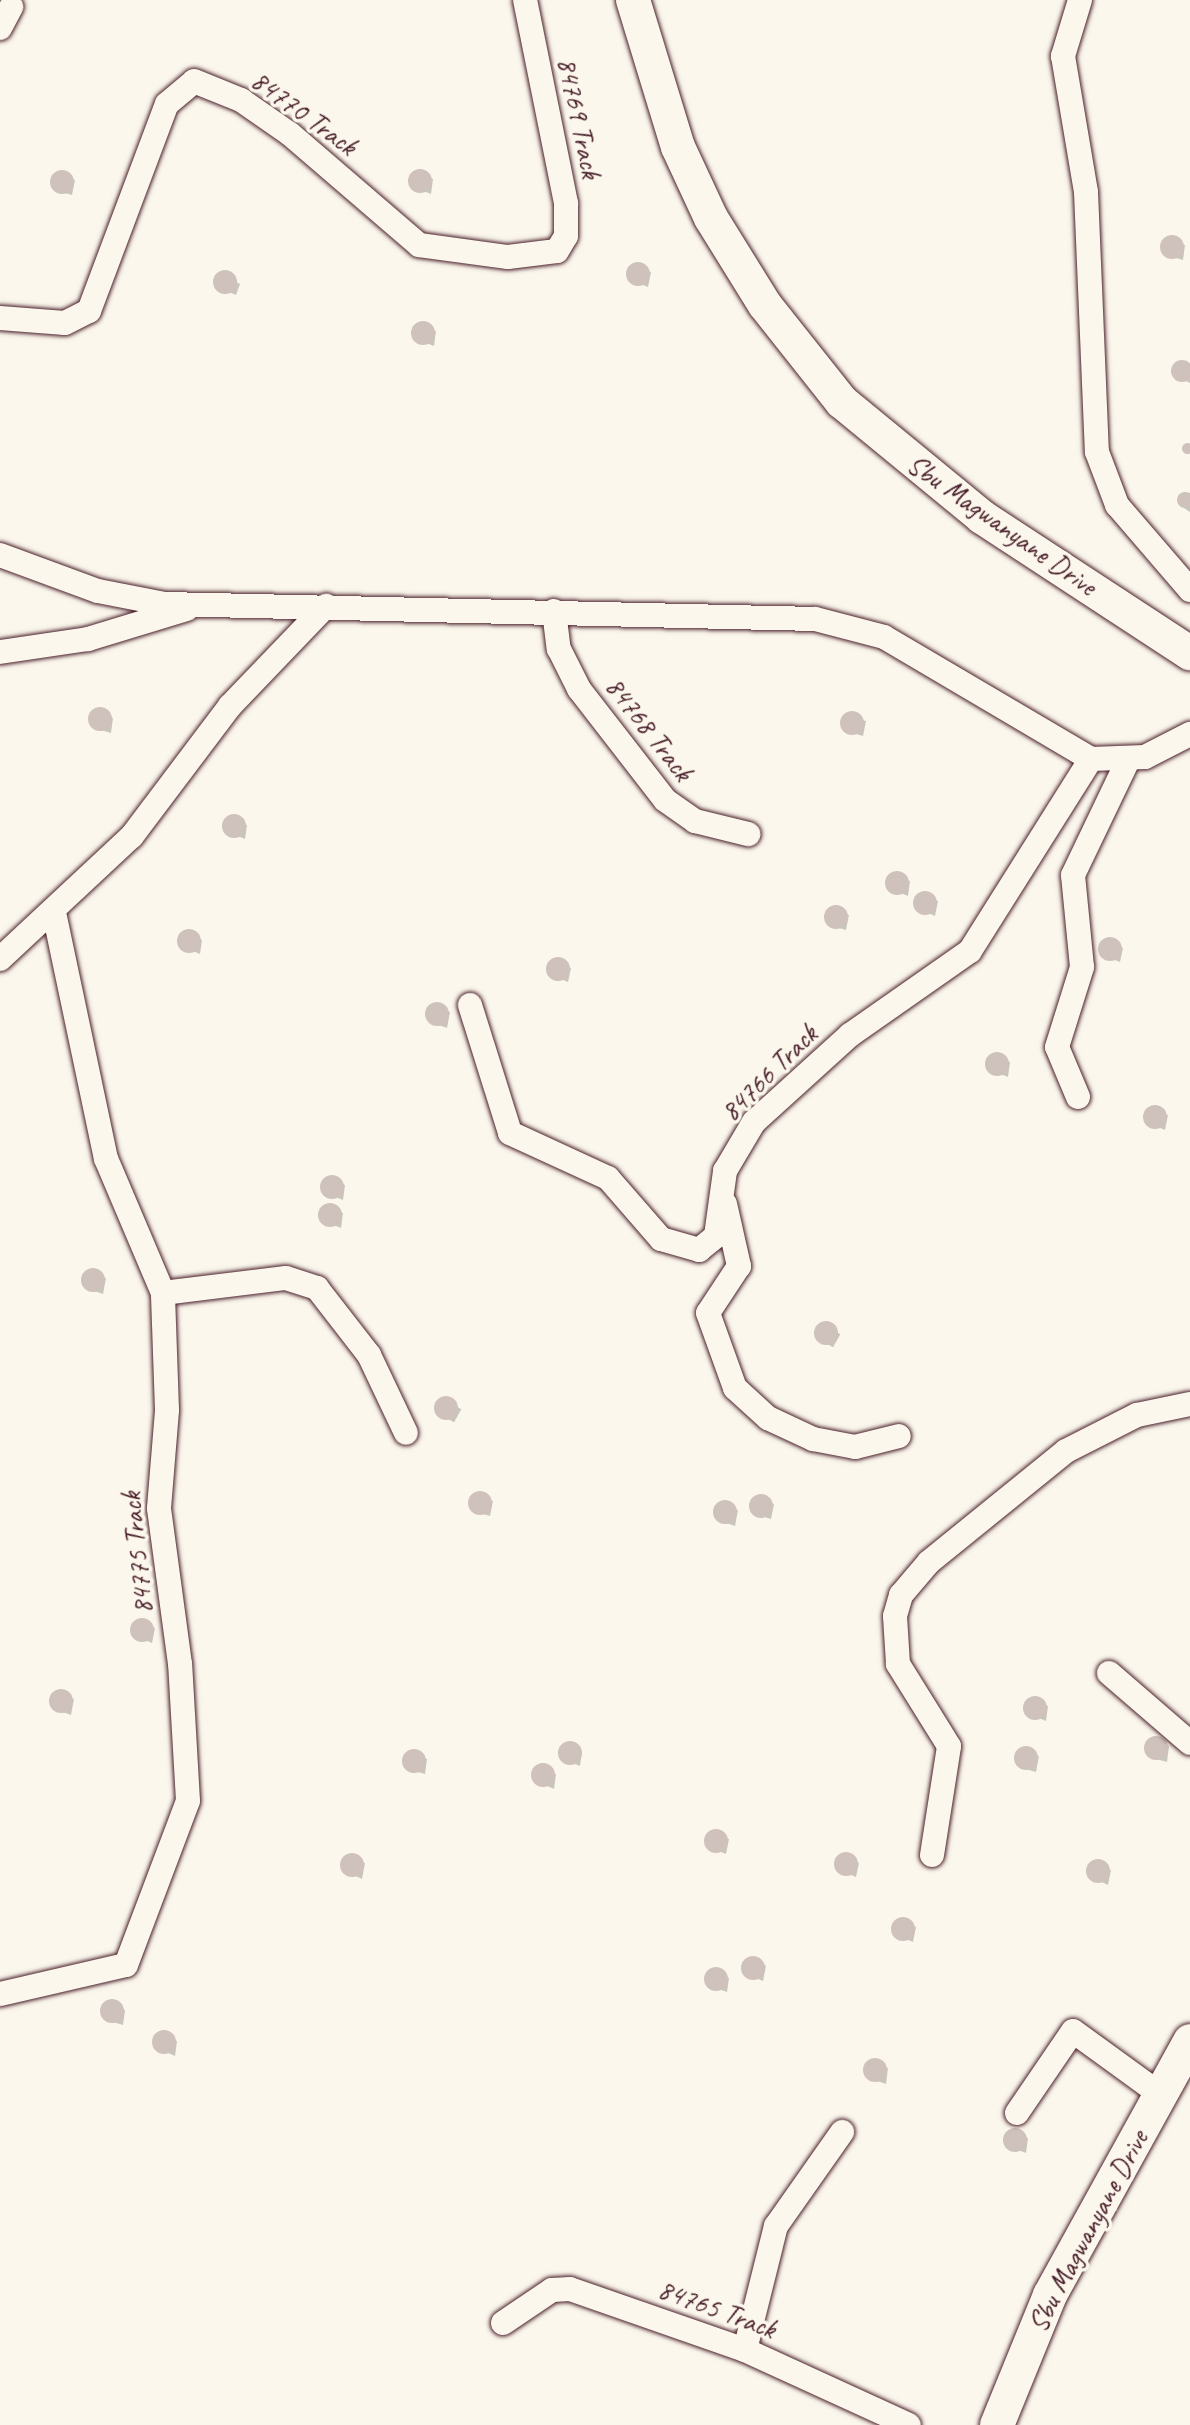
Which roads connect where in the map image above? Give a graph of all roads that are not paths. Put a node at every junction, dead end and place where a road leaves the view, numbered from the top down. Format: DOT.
graph roads {
  1 [pos="525,0"];
  2 [pos="633,0"];
  3 [pos="1080,0"];
  4 [pos="561,247"];
  5 [pos="0,318"];
  6 [pos="0,555"];
  7 [pos="1190,590"];
  8 [pos="197,606"];
  9 [pos="326,606"];
  10 [pos="554,611"];
  11 [pos="0,652"];
  12 [pos="1190,653"];
  13 [pos="1190,734"];
  14 [pos="1091,759"];
  15 [pos="1128,760"];
  16 [pos="748,834"];
  17 [pos="54,913"];
  18 [pos="0,959"];
  19 [pos="470,1005"];
  20 [pos="1078,1097"];
  21 [pos="721,1195"];
  22 [pos="163,1293"];
  23 [pos="1190,1404"];
  24 [pos="406,1433"];
  25 [pos="899,1436"];
  26 [pos="1109,1673"];
  27 [pos="1190,1743"];
  28 [pos="932,1855"];
  29 [pos="0,1994"];
  30 [pos="1190,2041"];
  31 [pos="1161,2095"];
  32 [pos="1017,2113"];
  33 [pos="842,2132"];
  34 [pos="503,2323"];
  35 [pos="745,2350"];
  36 [pos="909,2425"];
  37 [pos="997,2425"];
  1 -- 4 [label="street, 84769 Track"];
  2 -- 12 [label="main road, Sbu Magwanyane Drive"];
  3 -- 7 [label="street"];
  4 -- 5 [label="street, 84770 Track"];
  6 -- 8 [label="street"];
  8 -- 9 [label="street"];
  8 -- 11 [label="street"];
  9 -- 10 [label="street"];
  9 -- 17 [label="street"];
  10 -- 14 [label="street"];
  10 -- 16 [label="street, 84768 Track"];
  13 -- 15 [label="street"];
  14 -- 15 [label="street"];
  14 -- 21 [label="street, 84766 Track"];
  15 -- 20 [label="street"];
  17 -- 18 [label="street"];
  17 -- 22 [label="street, 84775 Track"];
  19 -- 21 [label="street, 84766 Track"];
  21 -- 25 [label="street"];
  22 -- 24 [label="street"];
  22 -- 29 [label="street, 84775 Track"];
  23 -- 28 [label="street"];
  26 -- 27 [label="street"];
  30 -- 31 [label="main road, Sbu Magwanyane Drive"];
  31 -- 32 [label="street"];
  31 -- 37 [label="main road, Sbu Magwanyane Drive"];
  33 -- 35 [label="street"];
  34 -- 35 [label="street, 84765 Track"];
  35 -- 36 [label="street, 84765 Track"];
}
